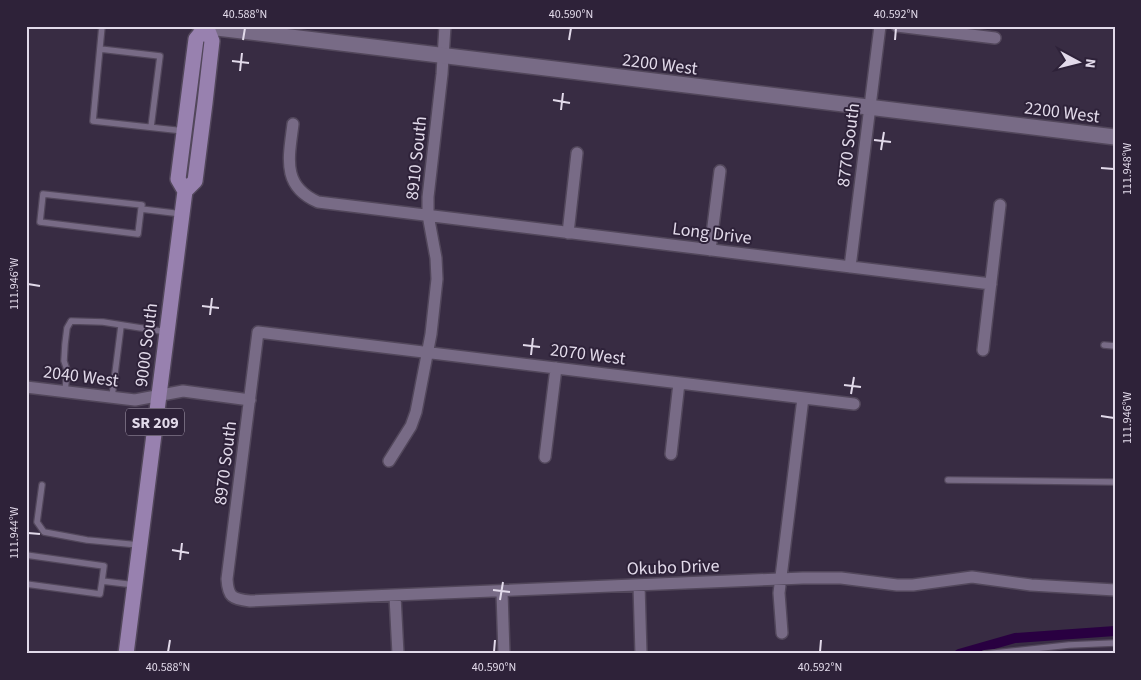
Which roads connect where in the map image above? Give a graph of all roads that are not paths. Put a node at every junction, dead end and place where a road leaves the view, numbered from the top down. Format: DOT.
graph roads {
  1 [pos="102,26"];
  2 [pos="200,26"];
  3 [pos="445,26"];
  4 [pos="880,26"];
  5 [pos="897,26"];
  6 [pos="206,27"];
  7 [pos="996,38"];
  8 [pos="100,49"];
  9 [pos="442,56"];
  10 [pos="870,108"];
  11 [pos="293,124"];
  12 [pos="151,127"];
  13 [pos="184,131"];
  14 [pos="1115,138"];
  15 [pos="577,153"];
  16 [pos="720,171"];
  17 [pos="185,191"];
  18 [pos="1000,205"];
  19 [pos="141,210"];
  20 [pos="182,214"];
  21 [pos="428,215"];
  22 [pos="568,232"];
  23 [pos="710,250"];
  24 [pos="850,267"];
  25 [pos="991,284"];
  26 [pos="121,326"];
  27 [pos="166,332"];
  28 [pos="258,332"];
  29 [pos="1104,345"];
  30 [pos="1115,346"];
  31 [pos="982,350"];
  32 [pos="427,352"];
  33 [pos="556,368"];
  34 [pos="679,383"];
  35 [pos="26,387"];
  36 [pos="65,392"];
  37 [pos="159,395"];
  38 [pos="112,397"];
  39 [pos="803,398"];
  40 [pos="250,400"];
  41 [pos="854,404"];
  42 [pos="671,454"];
  43 [pos="545,457"];
  44 [pos="389,461"];
  45 [pos="948,480"];
  46 [pos="1115,482"];
  47 [pos="42,485"];
  48 [pos="140,545"];
  49 [pos="26,555"];
  50 [pos="780,579"];
  51 [pos="102,580"];
  52 [pos="26,584"];
  53 [pos="135,585"];
  54 [pos="639,585"];
  55 [pos="1115,590"];
  56 [pos="502,592"];
  57 [pos="395,596"];
  58 [pos="231,597"];
  59 [pos="782,633"];
  60 [pos="1115,643"];
  61 [pos="126,654"];
  62 [pos="398,654"];
  63 [pos="504,654"];
  64 [pos="641,654"];
  65 [pos="985,654"];
  1 -- 8 [label="lane"];
  2 -- 6 [label="street, 2200 West"];
  3 -- 9 [label="street, 8910 South"];
  4 -- 10 [label="street, 8770 South"];
  5 -- 7 [label="street"];
  6 -- 9 [label="street, 2200 West"];
  6 -- 13 [label="main road, 9000 South / SR 209"];
  6 -- 17 [label="main road, 9000 South / SR 209"];
  8 -- 12 [label="lane"];
  8 -- 12 [label="lane"];
  9 -- 10 [label="street, 2200 West"];
  9 -- 21 [label="street, 8910 South"];
  10 -- 14 [label="street, 2200 West"];
  10 -- 24 [label="street, 8770 South"];
  11 -- 21 [label="street, Long Drive"];
  12 -- 13 [label="lane"];
  13 -- 17 [label="main road, 9000 South / SR 209"];
  15 -- 22 [label="street"];
  16 -- 23 [label="street"];
  17 -- 20 [label="main road, 9000 South / SR 209"];
  18 -- 25 [label="street"];
  19 -- 19 [label="lane"];
  19 -- 20 [label="lane"];
  20 -- 27 [label="main road, 9000 South / SR 209"];
  21 -- 22 [label="street, Long Drive"];
  21 -- 32 [label="street, 8910 South"];
  22 -- 23 [label="street, Long Drive"];
  23 -- 24 [label="street, Long Drive"];
  24 -- 25 [label="street, Long Drive"];
  25 -- 31 [label="street"];
  26 -- 27 [label="lane"];
  26 -- 36 [label="lane"];
  26 -- 38 [label="lane"];
  27 -- 37 [label="main road, 9000 South / SR 209"];
  28 -- 32 [label="street, 2070 West"];
  28 -- 40 [label="street, 8970 South"];
  29 -- 30 [label="lane"];
  32 -- 33 [label="street, 2070 West"];
  32 -- 44 [label="street, 8910 South"];
  33 -- 34 [label="street, 2070 West"];
  33 -- 43 [label="street"];
  34 -- 39 [label="street, 2070 West"];
  34 -- 42 [label="street"];
  35 -- 36 [label="street, 2040 West"];
  36 -- 38 [label="street, 2040 West"];
  37 -- 38 [label="street, 2040 West"];
  37 -- 40 [label="street, 2040 West"];
  37 -- 48 [label="main road, 9000 South / SR 209"];
  39 -- 41 [label="street, 2070 West"];
  39 -- 50 [label="street"];
  40 -- 58 [label="street, 8970 South"];
  45 -- 46 [label="lane"];
  47 -- 48 [label="lane"];
  48 -- 53 [label="main road, 9000 South / SR 209"];
  49 -- 51 [label="lane"];
  50 -- 54 [label="street, Okubo Drive"];
  50 -- 55 [label="street, Okubo Drive"];
  50 -- 59 [label="street"];
  51 -- 52 [label="lane"];
  51 -- 53 [label="lane"];
  53 -- 61 [label="main road, 9000 South / SR 209"];
  54 -- 56 [label="street, Okubo Drive"];
  54 -- 64 [label="street"];
  56 -- 57 [label="street, Okubo Drive"];
  56 -- 63 [label="street"];
  57 -- 58 [label="street, Okubo Drive"];
  57 -- 62 [label="street"];
  60 -- 65 [label="lane"];
}
